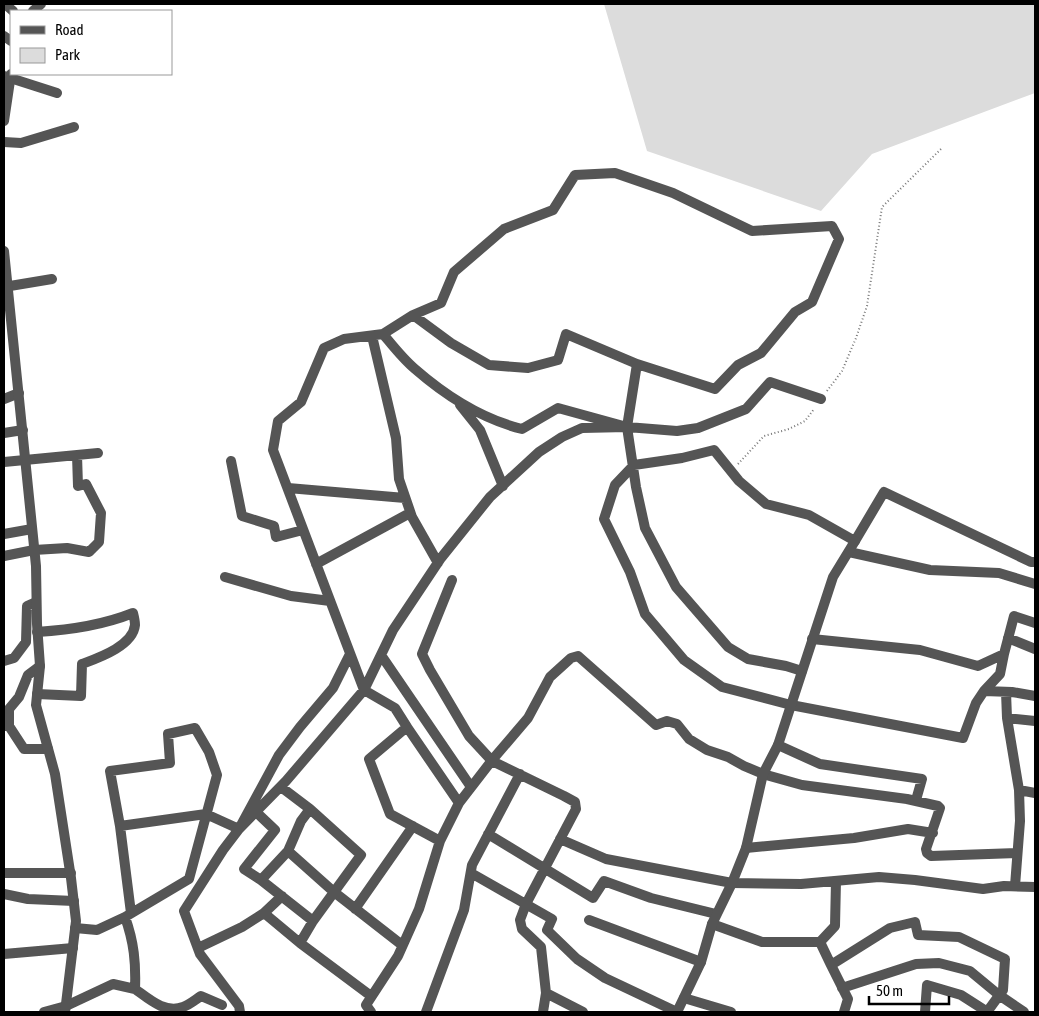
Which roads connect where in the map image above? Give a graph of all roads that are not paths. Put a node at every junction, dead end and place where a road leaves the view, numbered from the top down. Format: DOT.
graph roads {
  1 [pos="9,76"];
  2 [pos="57,93"];
  3 [pos="4,122"];
  4 [pos="74,127"];
  5 [pos="4,142"];
  6 [pos="4,251"];
  7 [pos="52,279"];
  8 [pos="6,287"];
  9 [pos="414,315"];
  10 [pos="383,334"];
  11 [pos="372,336"];
  12 [pos="9,345"];
  13 [pos="637,364"];
  14 [pos="19,393"];
  15 [pos="4,399"];
  16 [pos="821,399"];
  17 [pos="458,402"];
  18 [pos="628,427"];
  19 [pos="22,430"];
  20 [pos="4,433"];
  21 [pos="98,453"];
  22 [pos="77,455"];
  23 [pos="26,459"];
  24 [pos="231,461"];
  25 [pos="4,462"];
  26 [pos="634,465"];
  27 [pos="503,486"];
  28 [pos="288,488"];
  29 [pos="405,498"];
  30 [pos="410,513"];
  31 [pos="32,529"];
  32 [pos="303,530"];
  33 [pos="4,534"];
  34 [pos="855,541"];
  35 [pos="34,550"];
  36 [pos="848,552"];
  37 [pos="4,556"];
  38 [pos="1035,562"];
  39 [pos="438,563"];
  40 [pos="316,564"];
  41 [pos="225,577"];
  42 [pos="452,580"];
  43 [pos="1035,584"];
  44 [pos="330,601"];
  45 [pos="36,602"];
  46 [pos="1035,623"];
  47 [pos="37,632"];
  48 [pos="1008,638"];
  49 [pos="812,639"];
  50 [pos="1035,648"];
  51 [pos="350,654"];
  52 [pos="1004,654"];
  53 [pos="381,655"];
  54 [pos="4,661"];
  55 [pos="40,666"];
  56 [pos="802,671"];
  57 [pos="364,690"];
  58 [pos="984,691"];
  59 [pos="1006,692"];
  60 [pos="36,694"];
  61 [pos="1035,696"];
  62 [pos="791,706"];
  63 [pos="1008,718"];
  64 [pos="1035,721"];
  65 [pos="6,726"];
  66 [pos="407,727"];
  67 [pos="778,744"];
  68 [pos="48,749"];
  69 [pos="492,761"];
  70 [pos="520,774"];
  71 [pos="763,774"];
  72 [pos="281,787"];
  73 [pos="471,787"];
  74 [pos="1019,790"];
  75 [pos="1035,793"];
  76 [pos="916,800"];
  77 [pos="459,803"];
  78 [pos="310,809"];
  79 [pos="256,812"];
  80 [pos="206,814"];
  81 [pos="120,826"];
  82 [pos="413,826"];
  83 [pos="239,829"];
  84 [pos="932,833"];
  85 [pos="488,834"];
  86 [pos="560,839"];
  87 [pos="440,840"];
  88 [pos="746,848"];
  89 [pos="288,851"];
  90 [pos="1017,853"];
  91 [pos="544,869"];
  92 [pos="70,872"];
  93 [pos="4,873"];
  94 [pos="471,873"];
  95 [pos="262,880"];
  96 [pos="836,881"];
  97 [pos="732,883"];
  98 [pos="1015,886"];
  99 [pos="1035,887"];
  100 [pos="334,892"];
  101 [pos="4,894"];
  102 [pos="282,896"];
  103 [pos="74,902"];
  104 [pos="526,904"];
  105 [pos="356,909"];
  106 [pos="264,913"];
  107 [pos="128,915"];
  108 [pos="714,919"];
  109 [pos="589,920"];
  110 [pos="313,921"];
  111 [pos="75,928"];
  112 [pos="820,942"];
  113 [pos="300,943"];
  114 [pos="402,946"];
  115 [pos="73,948"];
  116 [pos="198,948"];
  117 [pos="4,954"];
  118 [pos="701,962"];
  119 [pos="831,965"];
  120 [pos="226,988"];
  121 [pos="842,988"];
  122 [pos="135,989"];
  123 [pos="546,992"];
  124 [pos="999,995"];
  125 [pos="371,996"];
  126 [pos="684,998"];
  127 [pos="65,1009"];
  128 [pos="220,1009"];
  129 [pos="44,1012"];
  130 [pos="240,1012"];
  131 [pos="371,1012"];
  132 [pos="426,1012"];
  133 [pos="543,1012"];
  134 [pos="583,1012"];
  135 [pos="677,1012"];
  136 [pos="731,1012"];
  137 [pos="844,1012"];
  138 [pos="925,1012"];
  139 [pos="986,1012"];
  140 [pos="1024,1012"];
  1 -- 2 [label="street"];
  1 -- 3 [label="street"];
  4 -- 5 [label="street"];
  6 -- 8 [label="street"];
  7 -- 8 [label="street"];
  8 -- 12 [label="street"];
  9 -- 10 [label="street"];
  9 -- 13 [label="street"];
  9 -- 13 [label="street"];
  10 -- 11 [label="street"];
  10 -- 17 [label="street"];
  11 -- 28 [label="street"];
  11 -- 29 [label="street"];
  12 -- 14 [label="street"];
  13 -- 18 [label="street"];
  14 -- 15 [label="street"];
  14 -- 19 [label="street"];
  16 -- 18 [label="street"];
  17 -- 18 [label="street"];
  17 -- 27 [label="street"];
  18 -- 26 [label="street"];
  18 -- 27 [label="street"];
  19 -- 20 [label="street"];
  19 -- 23 [label="street"];
  21 -- 22 [label="street"];
  22 -- 23 [label="street"];
  22 -- 35 [label="street"];
  23 -- 25 [label="street"];
  23 -- 31 [label="street"];
  24 -- 32 [label="street"];
  26 -- 34 [label="street"];
  26 -- 56 [label="street"];
  26 -- 62 [label="street"];
  27 -- 39 [label="street"];
  28 -- 29 [label="street"];
  28 -- 32 [label="street"];
  29 -- 30 [label="street"];
  30 -- 39 [label="street"];
  30 -- 40 [label="street"];
  31 -- 33 [label="street"];
  31 -- 35 [label="street"];
  32 -- 40 [label="street"];
  34 -- 36 [label="street"];
  34 -- 38 [label="street"];
  35 -- 37 [label="street"];
  35 -- 45 [label="street"];
  36 -- 43 [label="street"];
  36 -- 49 [label="street"];
  39 -- 53 [label="street"];
  40 -- 44 [label="street"];
  41 -- 44 [label="street"];
  42 -- 69 [label="street"];
  44 -- 51 [label="street"];
  45 -- 47 [label="street"];
  45 -- 54 [label="street"];
  46 -- 48 [label="street"];
  47 -- 55 [label="street"];
  47 -- 60 [label="street"];
  48 -- 50 [label="street"];
  48 -- 52 [label="street"];
  49 -- 52 [label="street"];
  49 -- 56 [label="street"];
  51 -- 57 [label="street"];
  51 -- 83 [label="street"];
  52 -- 58 [label="street"];
  53 -- 57 [label="street"];
  53 -- 73 [label="street"];
  55 -- 60 [label="street"];
  55 -- 65 [label="street"];
  56 -- 62 [label="street"];
  57 -- 66 [label="street"];
  57 -- 72 [label="street"];
  58 -- 59 [label="street"];
  58 -- 62 [label="street"];
  59 -- 61 [label="street"];
  59 -- 63 [label="street"];
  60 -- 68 [label="street"];
  62 -- 67 [label="street"];
  63 -- 64 [label="street"];
  63 -- 74 [label="street"];
  65 -- 68 [label="street"];
  66 -- 77 [label="street"];
  66 -- 82 [label="street"];
  67 -- 71 [label="street"];
  67 -- 76 [label="street"];
  68 -- 92 [label="street"];
  69 -- 70 [label="street"];
  69 -- 71 [label="street"];
  69 -- 73 [label="street"];
  70 -- 85 [label="street"];
  70 -- 86 [label="street"];
  71 -- 76 [label="street"];
  71 -- 88 [label="street"];
  72 -- 78 [label="street"];
  72 -- 79 [label="street"];
  73 -- 77 [label="street"];
  74 -- 75 [label="street"];
  74 -- 90 [label="street"];
  76 -- 84 [label="street"];
  77 -- 87 [label="street"];
  78 -- 89 [label="street"];
  78 -- 100 [label="street"];
  79 -- 83 [label="street"];
  79 -- 95 [label="street"];
  80 -- 81 [label="street"];
  80 -- 81 [label="street"];
  80 -- 83 [label="street"];
  80 -- 107 [label="street"];
  81 -- 107 [label="street"];
  82 -- 87 [label="street"];
  82 -- 105 [label="street"];
  83 -- 116 [label="street"];
  84 -- 88 [label="street"];
  84 -- 90 [label="street"];
  85 -- 91 [label="street"];
  85 -- 94 [label="street"];
  86 -- 91 [label="street"];
  86 -- 97 [label="street"];
  87 -- 114 [label="street"];
  88 -- 97 [label="street"];
  89 -- 95 [label="street"];
  89 -- 100 [label="street"];
  90 -- 98 [label="street"];
  91 -- 104 [label="street"];
  91 -- 108 [label="street"];
  92 -- 93 [label="street"];
  92 -- 103 [label="street"];
  94 -- 104 [label="street"];
  94 -- 132 [label="street"];
  95 -- 102 [label="street"];
  96 -- 97 [label="street"];
  96 -- 98 [label="street"];
  96 -- 112 [label="street"];
  97 -- 108 [label="street"];
  98 -- 99 [label="street"];
  100 -- 105 [label="street"];
  100 -- 110 [label="street"];
  101 -- 103 [label="street"];
  102 -- 106 [label="street"];
  102 -- 110 [label="street"];
  103 -- 111 [label="street"];
  104 -- 123 [label="street"];
  104 -- 135 [label="street"];
  105 -- 114 [label="street"];
  106 -- 113 [label="street"];
  106 -- 116 [label="street"];
  107 -- 111 [label="street"];
  107 -- 122 [label="street"];
  108 -- 112 [label="street"];
  108 -- 118 [label="street"];
  109 -- 118 [label="street"];
  110 -- 113 [label="street"];
  111 -- 115 [label="street"];
  112 -- 119 [label="street"];
  113 -- 125 [label="street"];
  114 -- 125 [label="street"];
  115 -- 117 [label="street"];
  115 -- 127 [label="street"];
  116 -- 120 [label="street"];
  118 -- 126 [label="street"];
  119 -- 121 [label="street"];
  119 -- 124 [label="street"];
  120 -- 128 [label="street"];
  120 -- 130 [label="street"];
  121 -- 124 [label="street"];
  121 -- 137 [label="street"];
  122 -- 127 [label="street"];
  122 -- 128 [label="street"];
  123 -- 133 [label="street"];
  123 -- 134 [label="street"];
  124 -- 139 [label="street"];
  124 -- 140 [label="street"];
  125 -- 131 [label="street"];
  126 -- 135 [label="street"];
  126 -- 136 [label="street"];
  127 -- 129 [label="street"];
  138 -- 139 [label="street"];
}
